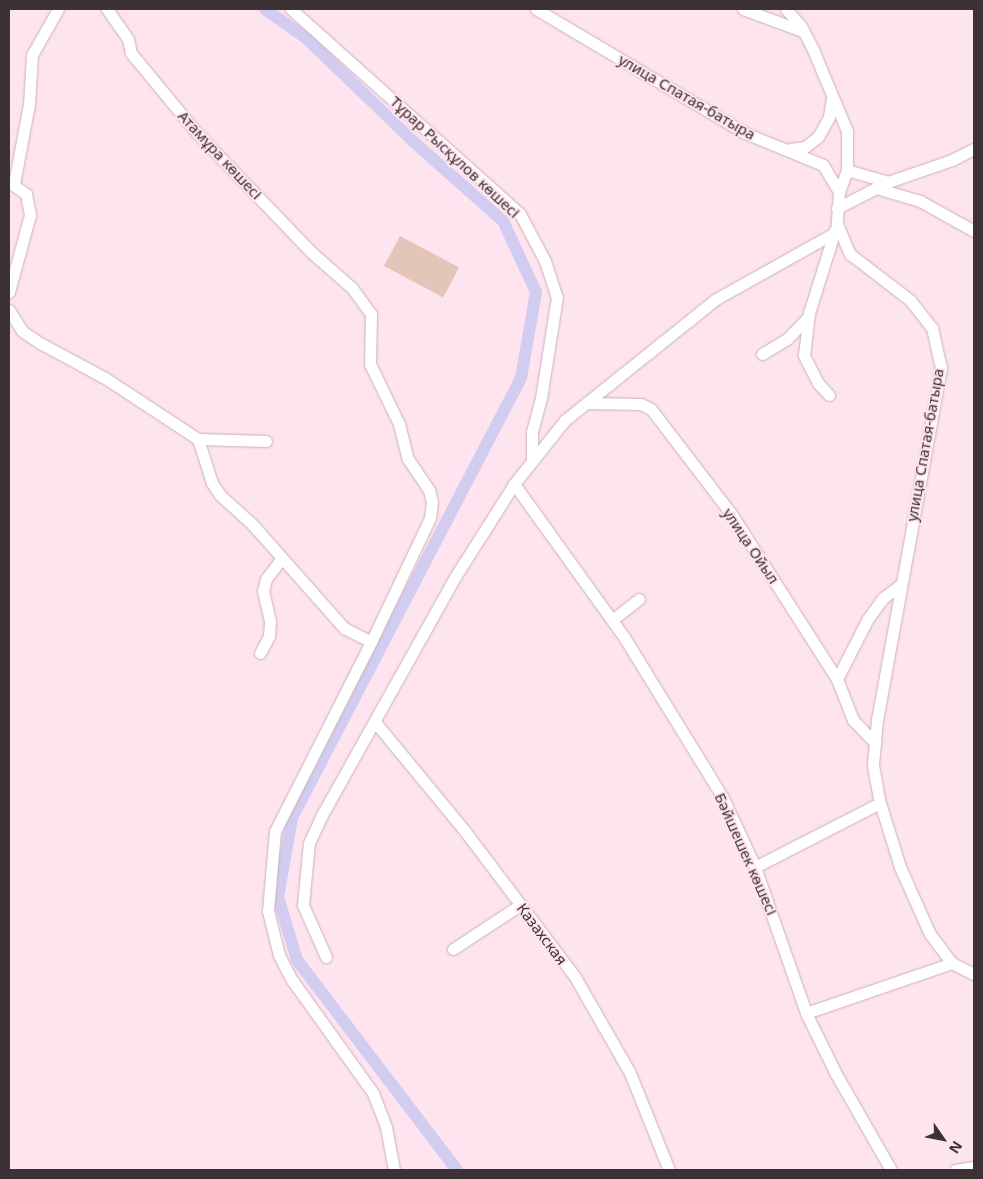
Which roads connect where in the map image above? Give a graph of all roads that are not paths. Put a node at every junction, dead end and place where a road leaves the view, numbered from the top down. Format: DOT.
graph roads {
  1 [pos="58,9"];
  2 [pos="107,9"];
  3 [pos="291,9"];
  4 [pos="536,9"];
  5 [pos="743,9"];
  6 [pos="786,9"];
  7 [pos="804,32"];
  8 [pos="832,99"];
  9 [pos="790,149"];
  10 [pos="974,149"];
  11 [pos="847,170"];
  12 [pos="888,182"];
  13 [pos="12,183"];
  14 [pos="876,188"];
  15 [pos="839,192"];
  16 [pos="837,208"];
  17 [pos="835,228"];
  18 [pos="974,231"];
  19 [pos="9,292"];
  20 [pos="9,310"];
  21 [pos="808,317"];
  22 [pos="762,354"];
  23 [pos="829,395"];
  24 [pos="586,403"];
  25 [pos="198,439"];
  26 [pos="266,441"];
  27 [pos="532,459"];
  28 [pos="514,484"];
  29 [pos="281,558"];
  30 [pos="900,585"];
  31 [pos="639,599"];
  32 [pos="612,620"];
  33 [pos="371,642"];
  34 [pos="260,653"];
  35 [pos="837,679"];
  36 [pos="375,722"];
  37 [pos="875,743"];
  38 [pos="880,803"];
  39 [pos="755,867"];
  40 [pos="520,905"];
  41 [pos="453,949"];
  42 [pos="326,957"];
  43 [pos="952,963"];
  44 [pos="974,974"];
  45 [pos="806,1013"];
  46 [pos="974,1167"];
  47 [pos="394,1170"];
  48 [pos="669,1170"];
  49 [pos="891,1170"];
  50 [pos="954,1170"];
  1 -- 13 [label="street"];
  2 -- 33 [label="street, Атамұра көшесі"];
  3 -- 27 [label="street, Тұрар Рысқұлов көшесі"];
  4 -- 9 [label="street, улица Спатая-батыра"];
  5 -- 7 [label="street"];
  6 -- 7 [label="street"];
  7 -- 8 [label="street"];
  8 -- 9 [label="street"];
  8 -- 11 [label="street"];
  9 -- 15 [label="street, улица Спатая-батыра"];
  10 -- 12 [label="street"];
  11 -- 12 [label="street"];
  11 -- 15 [label="street"];
  12 -- 14 [label="street"];
  13 -- 19 [label="street"];
  14 -- 16 [label="street"];
  14 -- 18 [label="street"];
  15 -- 16 [label="street, улица Спатая-батыра"];
  16 -- 17 [label="street, улица Спатая-батыра"];
  17 -- 21 [label="street"];
  17 -- 24 [label="street"];
  17 -- 30 [label="street, улица Спатая-батыра"];
  20 -- 25 [label="street"];
  21 -- 22 [label="street"];
  21 -- 23 [label="street"];
  24 -- 27 [label="street"];
  24 -- 35 [label="street, улица Ойыл"];
  25 -- 26 [label="street"];
  25 -- 29 [label="street"];
  27 -- 28 [label="street"];
  28 -- 32 [label="street, Бәйшешек көшесі"];
  28 -- 36 [label="street"];
  29 -- 33 [label="street"];
  29 -- 34 [label="street"];
  30 -- 35 [label="street"];
  30 -- 37 [label="street, улица Спатая-батыра"];
  31 -- 32 [label="street"];
  32 -- 39 [label="street, Бәйшешек көшесі"];
  33 -- 47 [label="street, Атамұра көшесі"];
  35 -- 37 [label="street, улица Ойыл"];
  36 -- 40 [label="street, Казахская"];
  36 -- 42 [label="street"];
  37 -- 38 [label="street, улица Спатая-батыра"];
  38 -- 39 [label="street"];
  38 -- 43 [label="street, улица Спатая-батыра"];
  39 -- 45 [label="street, Бәйшешек көшесі"];
  40 -- 41 [label="street"];
  40 -- 48 [label="street, Казахская"];
  43 -- 44 [label="street, улица Спатая-батыра"];
  43 -- 45 [label="street"];
  45 -- 49 [label="street, Бәйшешек көшесі"];
  46 -- 50 [label="street"];
}
